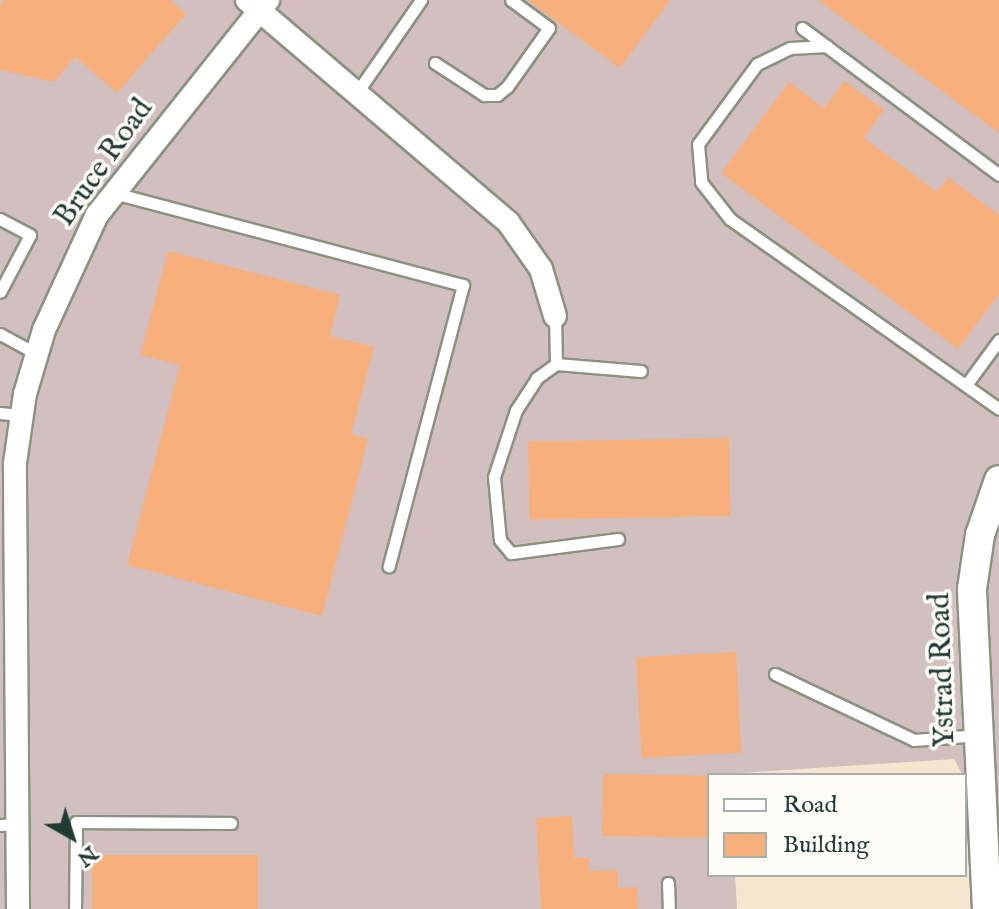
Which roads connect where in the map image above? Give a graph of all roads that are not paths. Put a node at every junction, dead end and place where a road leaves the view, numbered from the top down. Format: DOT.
graph roads {
  1 [pos="421,0"];
  2 [pos="511,0"];
  3 [pos="258,3"];
  4 [pos="802,28"];
  5 [pos="827,46"];
  6 [pos="435,63"];
  7 [pos="358,91"];
  8 [pos="999,175"];
  9 [pos="113,192"];
  10 [pos="0,219"];
  11 [pos="0,292"];
  12 [pos="555,316"];
  13 [pos="0,334"];
  14 [pos="999,340"];
  15 [pos="37,354"];
  16 [pos="556,364"];
  17 [pos="641,371"];
  18 [pos="966,385"];
  19 [pos="999,409"];
  20 [pos="10,414"];
  21 [pos="995,488"];
  22 [pos="618,539"];
  23 [pos="389,566"];
  24 [pos="775,674"];
  25 [pos="979,735"];
  26 [pos="231,823"];
  27 [pos="9,824"];
  28 [pos="668,883"];
  29 [pos="18,909"];
  30 [pos="75,909"];
  31 [pos="669,909"];
  32 [pos="987,909"];
  1 -- 7 [label="lane"];
  2 -- 6 [label="lane"];
  3 -- 7 [label="street"];
  3 -- 9 [label="street, Bruce Road"];
  4 -- 5 [label="lane"];
  5 -- 8 [label="lane"];
  5 -- 18 [label="lane"];
  7 -- 12 [label="street"];
  9 -- 15 [label="street, Bruce Road"];
  9 -- 23 [label="lane"];
  10 -- 11 [label="lane"];
  12 -- 16 [label="lane"];
  13 -- 15 [label="lane"];
  14 -- 18 [label="lane"];
  15 -- 20 [label="street, Bruce Road"];
  16 -- 17 [label="lane"];
  16 -- 22 [label="lane"];
  18 -- 19 [label="lane"];
  20 -- 27 [label="street, Bruce Road"];
  21 -- 25 [label="street, Ystrad Road"];
  24 -- 25 [label="lane"];
  25 -- 32 [label="street, Ystrad Road"];
  26 -- 30 [label="lane"];
  27 -- 29 [label="street, Bruce Road"];
  28 -- 31 [label="lane"];
}
